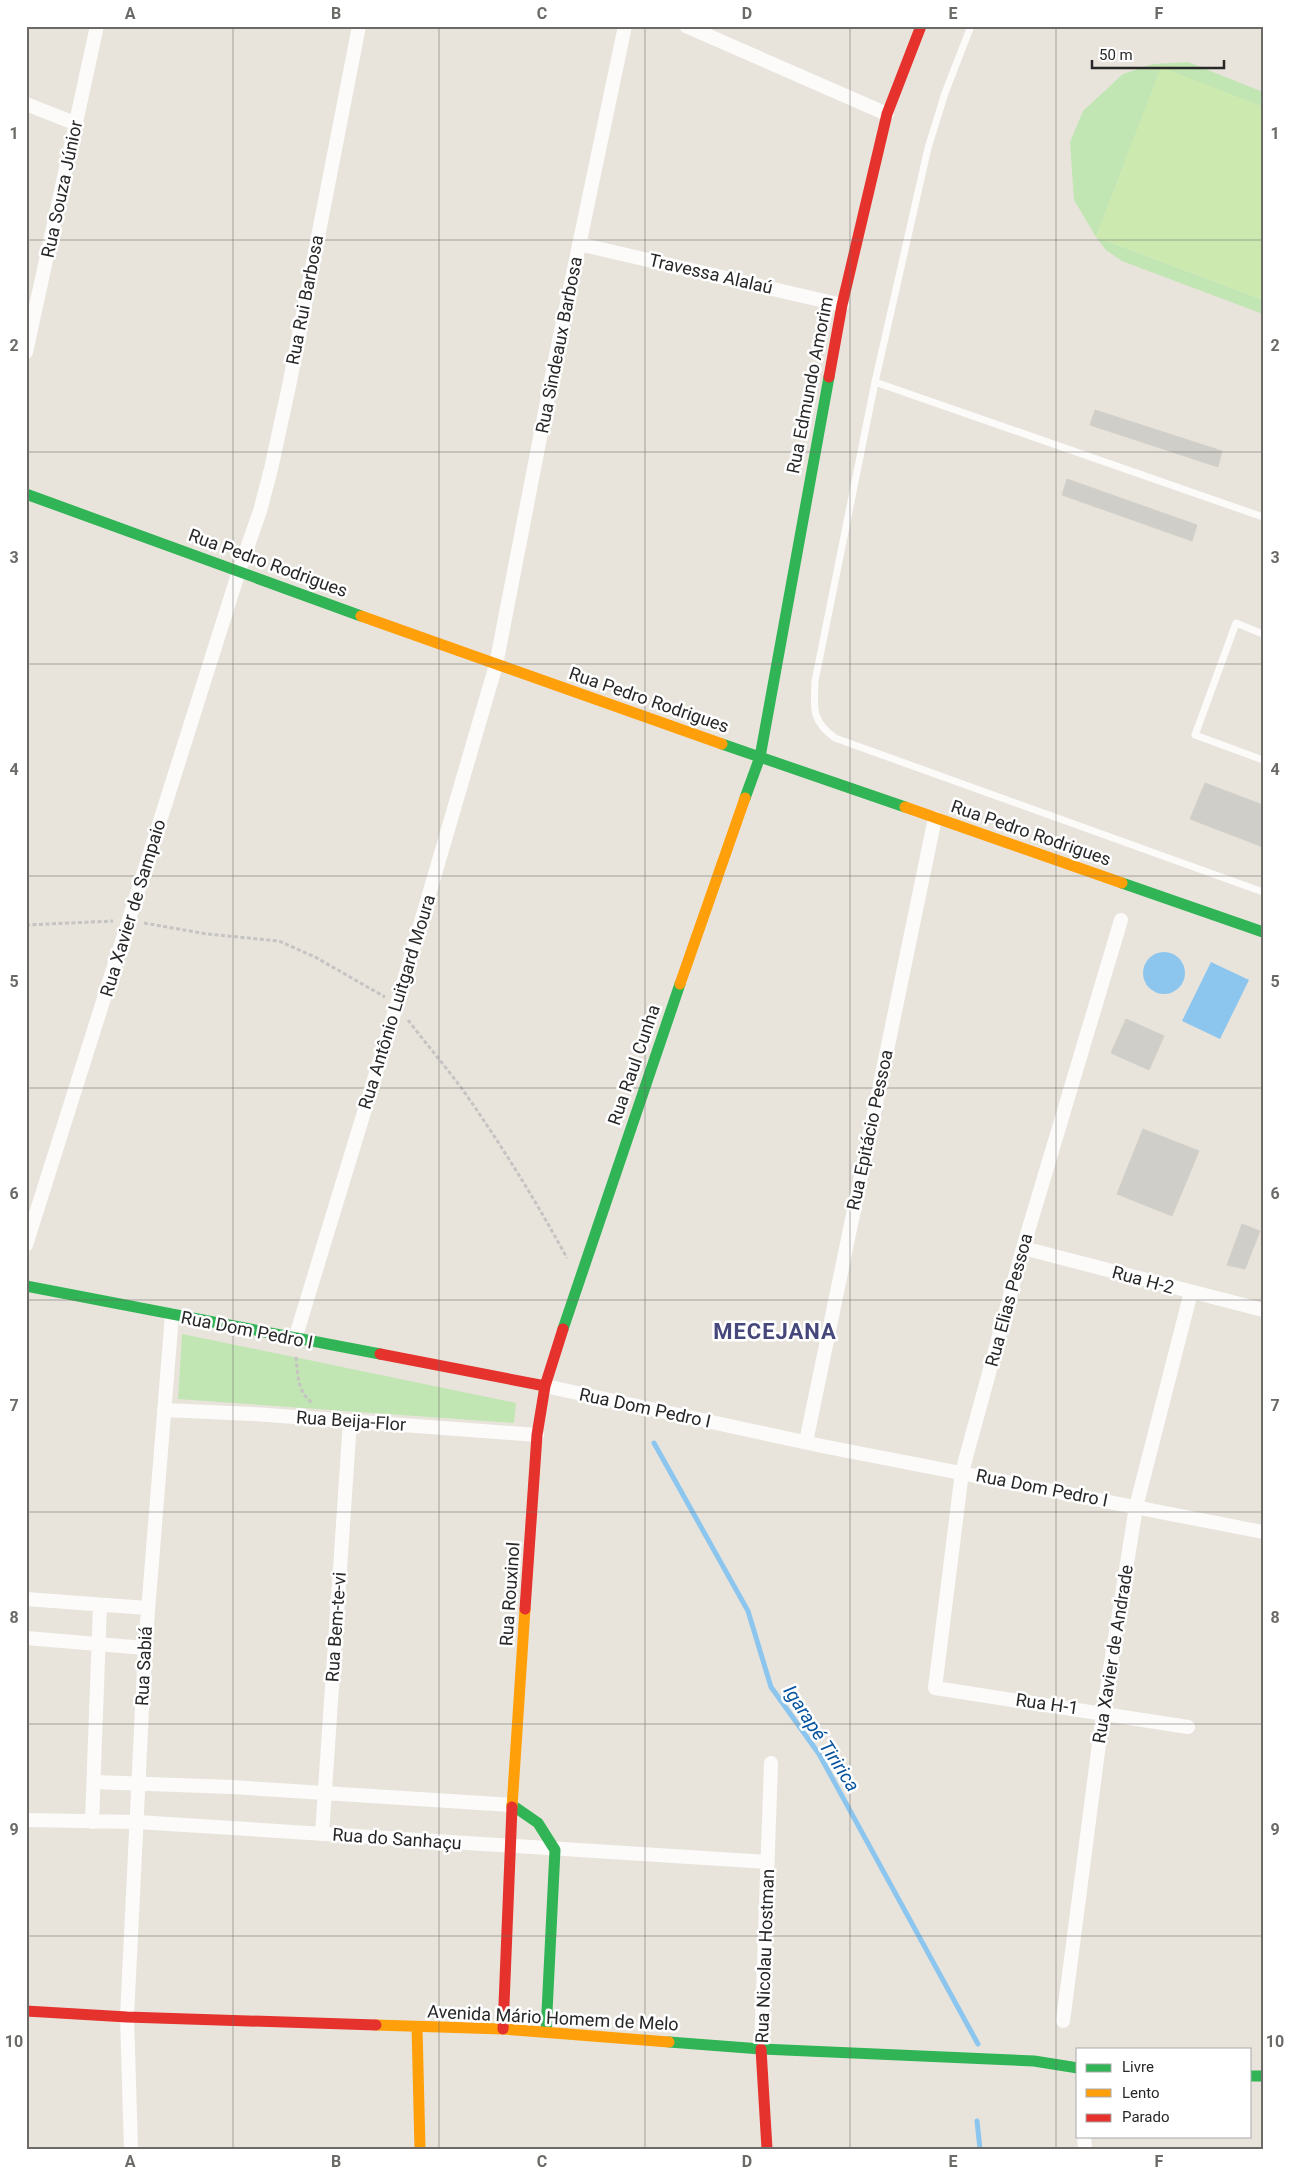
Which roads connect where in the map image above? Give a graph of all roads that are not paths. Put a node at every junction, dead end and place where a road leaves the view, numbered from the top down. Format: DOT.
graph roads {
  1 [pos="96,26"];
  2 [pos="359,26"];
  3 [pos="625,26"];
  4 [pos="686,26"];
  5 [pos="921,26"];
  6 [pos="971,26"];
  7 [pos="26,104"];
  8 [pos="887,114"];
  9 [pos="77,124"];
  10 [pos="579,244"];
  11 [pos="842,305"];
  12 [pos="26,352"];
  13 [pos="876,382"];
  14 [pos="26,494"];
  15 [pos="1263,517"];
  16 [pos="239,571"];
  17 [pos="1263,634"];
  18 [pos="496,665"];
  19 [pos="760,757"];
  20 [pos="1263,760"];
  21 [pos="935,818"];
  22 [pos="1263,892"];
  23 [pos="1121,920"];
  24 [pos="1263,932"];
  25 [pos="26,1245"];
  26 [pos="1023,1248"];
  27 [pos="26,1286"];
  28 [pos="1191,1292"];
  29 [pos="1263,1310"];
  30 [pos="172,1315"];
  31 [pos="294,1339"];
  32 [pos="545,1386"];
  33 [pos="164,1410"];
  34 [pos="350,1421"];
  35 [pos="537,1435"];
  36 [pos="806,1442"];
  37 [pos="962,1472"];
  38 [pos="1136,1507"];
  39 [pos="1263,1532"];
  40 [pos="26,1600"];
  41 [pos="100,1605"];
  42 [pos="147,1608"];
  43 [pos="26,1638"];
  44 [pos="99,1646"];
  45 [pos="145,1648"];
  46 [pos="935,1688"];
  47 [pos="1103,1713"];
  48 [pos="1188,1727"];
  49 [pos="771,1763"];
  50 [pos="94,1782"];
  51 [pos="138,1784"];
  52 [pos="325,1794"];
  53 [pos="512,1805"];
  54 [pos="26,1820"];
  55 [pos="92,1822"];
  56 [pos="137,1822"];
  57 [pos="322,1834"];
  58 [pos="512,1847"];
  59 [pos="555,1850"];
  60 [pos="768,1862"];
  61 [pos="26,2011"];
  62 [pos="127,2017"];
  63 [pos="1063,2021"];
  64 [pos="417,2027"];
  65 [pos="503,2030"];
  66 [pos="546,2032"];
  67 [pos="761,2049"];
  68 [pos="1076,2068"];
  69 [pos="131,2149"];
  70 [pos="420,2149"];
  71 [pos="767,2149"];
  1 -- 9 [label="street, Rua Souza Júnior"];
  2 -- 16 [label="street, Rua Rui Barbosa"];
  3 -- 10 [label="street, Rua Sindeaux Barbosa"];
  4 -- 8 [label="street"];
  5 -- 8 [label="street, Rua Edmundo Amorim"];
  6 -- 13 [label="lane"];
  7 -- 9 [label="street"];
  8 -- 11 [label="street, Rua Edmundo Amorim"];
  9 -- 12 [label="street, Rua Souza Júnior"];
  10 -- 11 [label="street, Travessa Alalaú"];
  10 -- 18 [label="street, Rua Sindeaux Barbosa"];
  11 -- 19 [label="street, Rua Edmundo Amorim"];
  13 -- 15 [label="lane"];
  13 -- 22 [label="lane"];
  14 -- 16 [label="street, Rua Pedro Rodrigues"];
  16 -- 18 [label="street, Rua Pedro Rodrigues"];
  16 -- 25 [label="street, Rua Xavier de Sampaio"];
  17 -- 20 [label="lane"];
  18 -- 19 [label="street, Rua Pedro Rodrigues"];
  18 -- 31 [label="street, Rua Antônio Luitgard Moura"];
  19 -- 21 [label="street, Rua Pedro Rodrigues"];
  19 -- 32 [label="street, Rua Raul Cunha"];
  21 -- 24 [label="street, Rua Pedro Rodrigues"];
  21 -- 36 [label="street, Rua Epitácio Pessoa"];
  23 -- 26 [label="street, Rua Elias Pessoa"];
  26 -- 28 [label="street, Rua H-2"];
  26 -- 37 [label="street, Rua Elias Pessoa"];
  27 -- 30 [label="street, Rua Dom Pedro I"];
  28 -- 29 [label="street, Rua H-2"];
  28 -- 38 [label="street, Rua Xavier de Andrade"];
  30 -- 31 [label="street, Rua Dom Pedro I"];
  30 -- 33 [label="street, Rua Sabiá"];
  31 -- 32 [label="street, Rua Dom Pedro I"];
  32 -- 35 [label="street, Rua Rouxinol"];
  32 -- 36 [label="street, Rua Dom Pedro I"];
  33 -- 34 [label="street, Rua Beija-Flor"];
  33 -- 42 [label="street, Rua Sabiá"];
  34 -- 35 [label="street, Rua Beija-Flor"];
  34 -- 52 [label="street, Rua Bem-te-vi"];
  35 -- 53 [label="street, Rua Rouxinol"];
  36 -- 37 [label="street, Rua Dom Pedro I"];
  37 -- 38 [label="street, Rua Dom Pedro I"];
  37 -- 46 [label="street, Rua Elias Pessoa"];
  38 -- 39 [label="street, Rua Dom Pedro I"];
  38 -- 47 [label="street, Rua Xavier de Andrade"];
  40 -- 41 [label="street"];
  41 -- 42 [label="street"];
  41 -- 44 [label="street"];
  42 -- 45 [label="street, Rua Sabiá"];
  43 -- 44 [label="street"];
  44 -- 45 [label="street"];
  44 -- 50 [label="street"];
  45 -- 51 [label="street, Rua Sabiá"];
  46 -- 47 [label="street, Rua H-1"];
  47 -- 48 [label="street, Rua H-1"];
  47 -- 63 [label="street, Rua Xavier de Andrade"];
  49 -- 60 [label="street, Rua Nicolau Hostman"];
  50 -- 51 [label="street"];
  50 -- 55 [label="street"];
  51 -- 52 [label="street"];
  51 -- 56 [label="street, Rua Sabiá"];
  52 -- 53 [label="street"];
  52 -- 57 [label="street, Rua Bem-te-vi"];
  53 -- 58 [label="street, Rua Rouxinol"];
  53 -- 59 [label="street"];
  54 -- 55 [label="street, Rua do Sanhaçu"];
  55 -- 56 [label="street, Rua do Sanhaçu"];
  56 -- 57 [label="street, Rua do Sanhaçu"];
  56 -- 62 [label="street, Rua Sabiá"];
  57 -- 58 [label="street, Rua do Sanhaçu"];
  58 -- 59 [label="street, Rua do Sanhaçu"];
  58 -- 65 [label="street, Rua Rouxinol"];
  59 -- 60 [label="street, Rua do Sanhaçu"];
  59 -- 66 [label="street"];
  60 -- 67 [label="street, Rua Nicolau Hostman"];
  61 -- 62 [label="street, Avenida Mário Homem de Melo"];
  62 -- 64 [label="street, Avenida Mário Homem de Melo"];
  62 -- 69 [label="street, Rua Sabiá"];
  64 -- 65 [label="street, Avenida Mário Homem de Melo"];
  64 -- 70 [label="street"];
  65 -- 66 [label="street, Avenida Mário Homem de Melo"];
  66 -- 67 [label="street, Avenida Mário Homem de Melo"];
  67 -- 68 [label="street, Avenida Mário Homem de Melo"];
  67 -- 71 [label="street, Rua Nicolau Hostman"];
}
